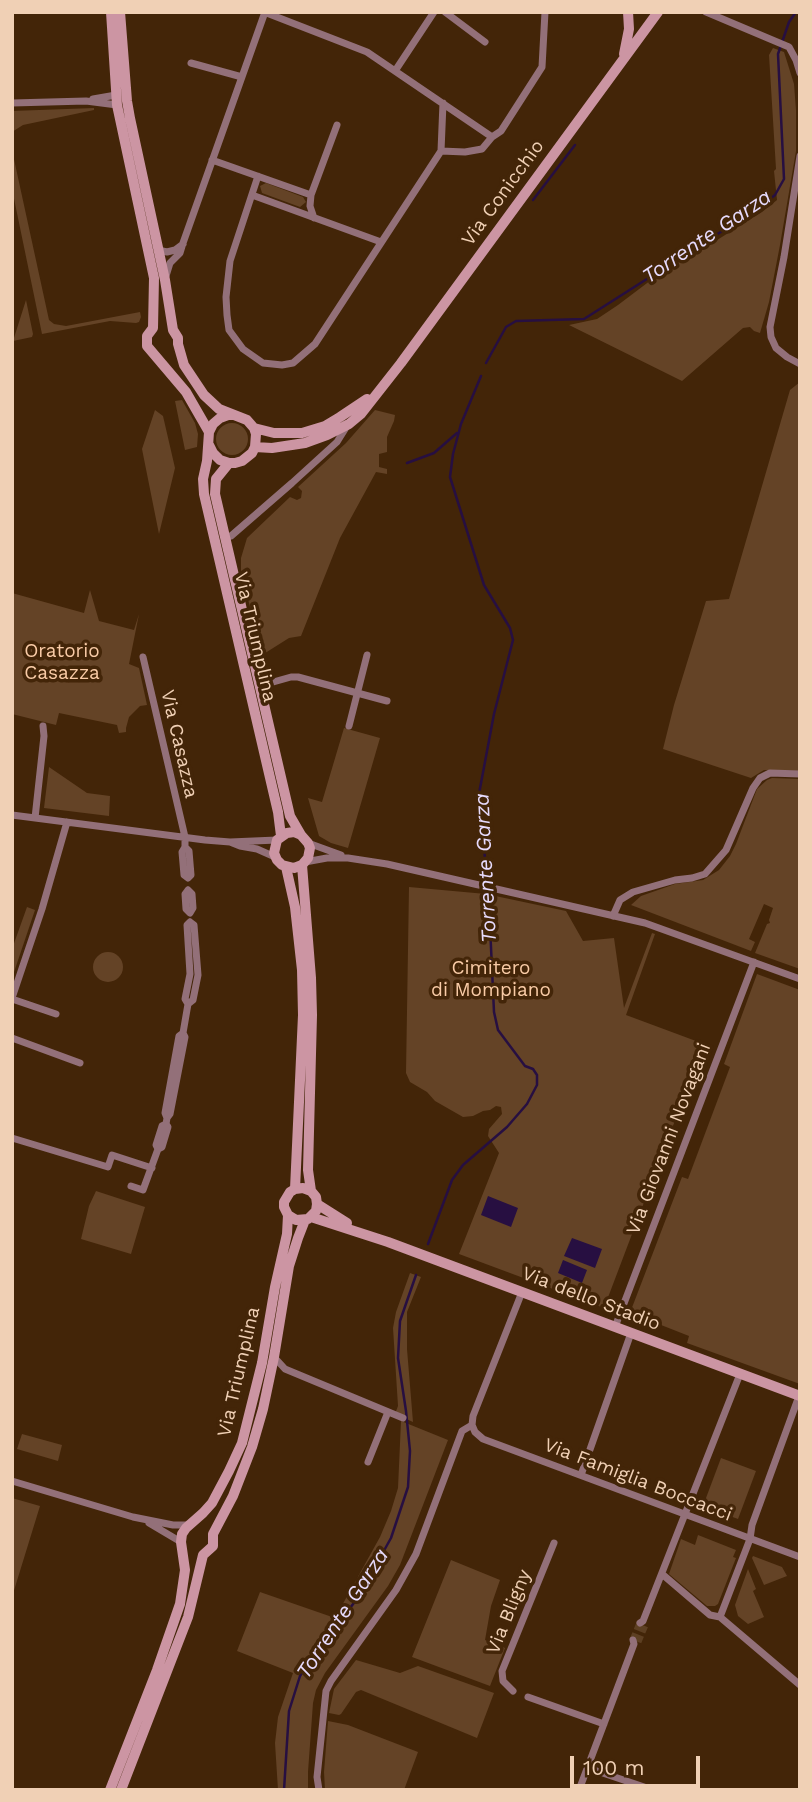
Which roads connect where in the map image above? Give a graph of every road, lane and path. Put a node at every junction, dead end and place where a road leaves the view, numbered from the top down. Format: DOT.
graph roads {
  1 [pos="110,12"];
  2 [pos="120,12"];
  3 [pos="264,12"];
  4 [pos="435,12"];
  5 [pos="444,12"];
  6 [pos="544,12"];
  7 [pos="628,12"];
  8 [pos="658,12"];
  9 [pos="708,13"];
  10 [pos="485,42"];
  11 [pos="623,58"];
  12 [pos="191,63"];
  13 [pos="395,71"];
  14 [pos="800,73"];
  15 [pos="242,77"];
  16 [pos="116,100"];
  17 [pos="12,103"];
  18 [pos="443,103"];
  19 [pos="460,115"];
  20 [pos="442,123"];
  21 [pos="337,125"];
  22 [pos="492,137"];
  23 [pos="441,151"];
  24 [pos="800,156"];
  25 [pos="212,160"];
  26 [pos="258,176"];
  27 [pos="252,195"];
  28 [pos="311,195"];
  29 [pos="314,218"];
  30 [pos="381,242"];
  31 [pos="183,243"];
  32 [pos="158,250"];
  33 [pos="164,280"];
  34 [pos="153,328"];
  35 [pos="173,330"];
  36 [pos="178,344"];
  37 [pos="154,355"];
  38 [pos="800,364"];
  39 [pos="375,394"];
  40 [pos="237,415"];
  41 [pos="349,424"];
  42 [pos="254,428"];
  43 [pos="209,432"];
  44 [pos="209,445"];
  45 [pos="255,447"];
  46 [pos="229,463"];
  47 [pos="225,538"];
  48 [pos="368,655"];
  49 [pos="143,657"];
  50 [pos="259,686"];
  51 [pos="358,693"];
  52 [pos="387,701"];
  53 [pos="43,726"];
  54 [pos="349,726"];
  55 [pos="800,774"];
  56 [pos="12,815"];
  57 [pos="36,818"];
  58 [pos="66,822"];
  59 [pos="185,837"];
  60 [pos="279,838"];
  61 [pos="304,839"];
  62 [pos="230,842"];
  63 [pos="275,857"];
  64 [pos="348,858"];
  65 [pos="304,864"];
  66 [pos="286,867"];
  67 [pos="612,916"];
  68 [pos="754,962"];
  69 [pos="800,979"];
  70 [pos="12,999"];
  71 [pos="56,1014"];
  72 [pos="12,1038"];
  73 [pos="80,1063"];
  74 [pos="12,1138"];
  75 [pos="152,1168"];
  76 [pos="131,1186"];
  77 [pos="295,1189"];
  78 [pos="311,1191"];
  79 [pos="317,1204"];
  80 [pos="288,1215"];
  81 [pos="308,1219"];
  82 [pos="370,1235"];
  83 [pos="522,1292"];
  84 [pos="615,1327"];
  85 [pos="631,1333"];
  86 [pos="274,1357"];
  87 [pos="740,1374"];
  88 [pos="799,1396"];
  89 [pos="388,1412"];
  90 [pos="403,1418"];
  91 [pos="472,1425"];
  92 [pos="368,1462"];
  93 [pos="580,1475"];
  94 [pos="12,1482"];
  95 [pos="686,1515"];
  96 [pos="142,1519"];
  97 [pos="191,1525"];
  98 [pos="213,1534"];
  99 [pos="750,1539"];
  100 [pos="554,1543"];
  101 [pos="182,1545"];
  102 [pos="203,1555"];
  103 [pos="800,1557"];
  104 [pos="662,1574"];
  105 [pos="720,1617"];
  106 [pos="643,1623"];
  107 [pos="635,1642"];
  108 [pos="800,1685"];
  109 [pos="513,1691"];
  110 [pos="528,1697"];
  111 [pos="604,1724"];
  112 [pos="587,1768"];
  113 [pos="110,1790"];
  114 [pos="121,1790"];
  115 [pos="319,1790"];
  116 [pos="579,1790"];
  117 [pos="653,1790"];
  1 -- 16 [label="main road"];
  2 -- 32 [label="main road"];
  3 -- 13 [label="street"];
  3 -- 15 [label="street"];
  4 -- 13 [label="street"];
  5 -- 10 [label="street"];
  6 -- 22 [label="street"];
  7 -- 11 [label="main road"];
  8 -- 11 [label="main road, Via Conicchio"];
  9 -- 14 [label="street"];
  11 -- 39 [label="main road, Via Conicchio"];
  12 -- 15 [label="street"];
  13 -- 18 [label="street"];
  15 -- 25 [label="street"];
  16 -- 17 [label="street"];
  16 -- 34 [label="main road"];
  18 -- 19 [label="street"];
  18 -- 20 [label="street"];
  19 -- 20 [label="street"];
  19 -- 22 [label="street"];
  20 -- 23 [label="street"];
  21 -- 28 [label="street"];
  22 -- 23 [label="street"];
  23 -- 30 [label="street"];
  24 -- 38 [label="street"];
  25 -- 26 [label="street"];
  25 -- 31 [label="street"];
  26 -- 27 [label="street"];
  26 -- 28 [label="street"];
  27 -- 29 [label="street"];
  27 -- 30 [label="street"];
  28 -- 29 [label="street"];
  29 -- 30 [label="street"];
  31 -- 32 [label="street"];
  31 -- 33 [label="street"];
  32 -- 33 [label="main road"];
  33 -- 35 [label="main road"];
  34 -- 35 [label="main road"];
  34 -- 37 [label="main road"];
  35 -- 36 [label="main road"];
  36 -- 37 [label="main road"];
  36 -- 40 [label="main road"];
  37 -- 43 [label="main road, Via Triumplina"];
  39 -- 41 [label="main road, Via Conicchio"];
  39 -- 42 [label="main road, Via Conicchio"];
  40 -- 42 [label="main road"];
  40 -- 43 [label="main road"];
  41 -- 45 [label="main road, Via Conicchio"];
  41 -- 47 [label="street"];
  42 -- 45 [label="main road"];
  43 -- 44 [label="main road, Via Triumplina"];
  44 -- 46 [label="main road"];
  44 -- 60 [label="main road, Via Triumplina"];
  45 -- 46 [label="main road"];
  46 -- 47 [label="main road, Via Triumplina"];
  47 -- 50 [label="main road, Via Triumplina"];
  48 -- 51 [label="street"];
  49 -- 59 [label="street, Via Casazza"];
  50 -- 51 [label="street"];
  50 -- 61 [label="main road, Via Triumplina"];
  51 -- 52 [label="street"];
  51 -- 54 [label="street"];
  53 -- 57 [label="street"];
  55 -- 67 [label="street"];
  56 -- 57 [label="street"];
  57 -- 58 [label="street"];
  58 -- 59 [label="street"];
  58 -- 70 [label="street"];
  59 -- 62 [label="street"];
  59 -- 75 [label="street, Via Casazza"];
  60 -- 61 [label="main road"];
  60 -- 62 [label="street"];
  60 -- 63 [label="main road, Via Triumplina"];
  61 -- 64 [label="street"];
  61 -- 65 [label="main road"];
  62 -- 63 [label="street"];
  63 -- 66 [label="main road"];
  64 -- 65 [label="street"];
  64 -- 67 [label="street"];
  65 -- 66 [label="main road"];
  65 -- 78 [label="main road"];
  66 -- 77 [label="main road, Via Triumplina"];
  67 -- 68 [label="street"];
  68 -- 69 [label="street"];
  68 -- 84 [label="street, Via Giovanni Novagani"];
  70 -- 71 [label="street"];
  72 -- 73 [label="street"];
  74 -- 75 [label="street"];
  75 -- 76 [label="street"];
  77 -- 78 [label="main road"];
  77 -- 80 [label="main road, Via Triumplina"];
  78 -- 79 [label="main road"];
  79 -- 81 [label="main road, Via Triumplina"];
  79 -- 82 [label="main road, Via dello Stadio"];
  80 -- 81 [label="main road"];
  80 -- 97 [label="main road, Via Triumplina"];
  81 -- 82 [label="main road, Via dello Stadio"];
  81 -- 86 [label="main road, Via Triumplina"];
  82 -- 83 [label="main road, Via dello Stadio"];
  83 -- 84 [label="main road, Via dello Stadio"];
  83 -- 91 [label="street"];
  84 -- 85 [label="main road, Via dello Stadio"];
  85 -- 87 [label="main road, Via dello Stadio"];
  85 -- 93 [label="street"];
  86 -- 89 [label="street, Via Triumplina"];
  86 -- 98 [label="main road, Via Triumplina"];
  87 -- 88 [label="main road, Via dello Stadio"];
  87 -- 95 [label="street"];
  88 -- 99 [label="street"];
  89 -- 90 [label="street, Via Triumplina"];
  89 -- 92 [label="street"];
  91 -- 93 [label="street, Via Famiglia Boccacci"];
  91 -- 115 [label="street"];
  93 -- 95 [label="street, Via Famiglia Boccacci"];
  94 -- 96 [label="street"];
  95 -- 99 [label="street, Via Famiglia Boccacci"];
  95 -- 104 [label="street"];
  96 -- 97 [label="street"];
  96 -- 101 [label="street"];
  97 -- 98 [label="main road"];
  97 -- 101 [label="main road, Via Triumplina"];
  98 -- 102 [label="main road, Via Triumplina"];
  99 -- 103 [label="street, Via Famiglia Boccacci"];
  99 -- 105 [label="street"];
  100 -- 109 [label="street, Via Bligny"];
  101 -- 102 [label="main road"];
  101 -- 113 [label="main road, Via Triumplina"];
  102 -- 114 [label="main road, Via Triumplina"];
  104 -- 105 [label="street"];
  104 -- 106 [label="street"];
  105 -- 108 [label="street"];
  107 -- 111 [label="street"];
  110 -- 111 [label="street"];
  111 -- 112 [label="street"];
  112 -- 116 [label="street"];
  112 -- 117 [label="street"];
}
